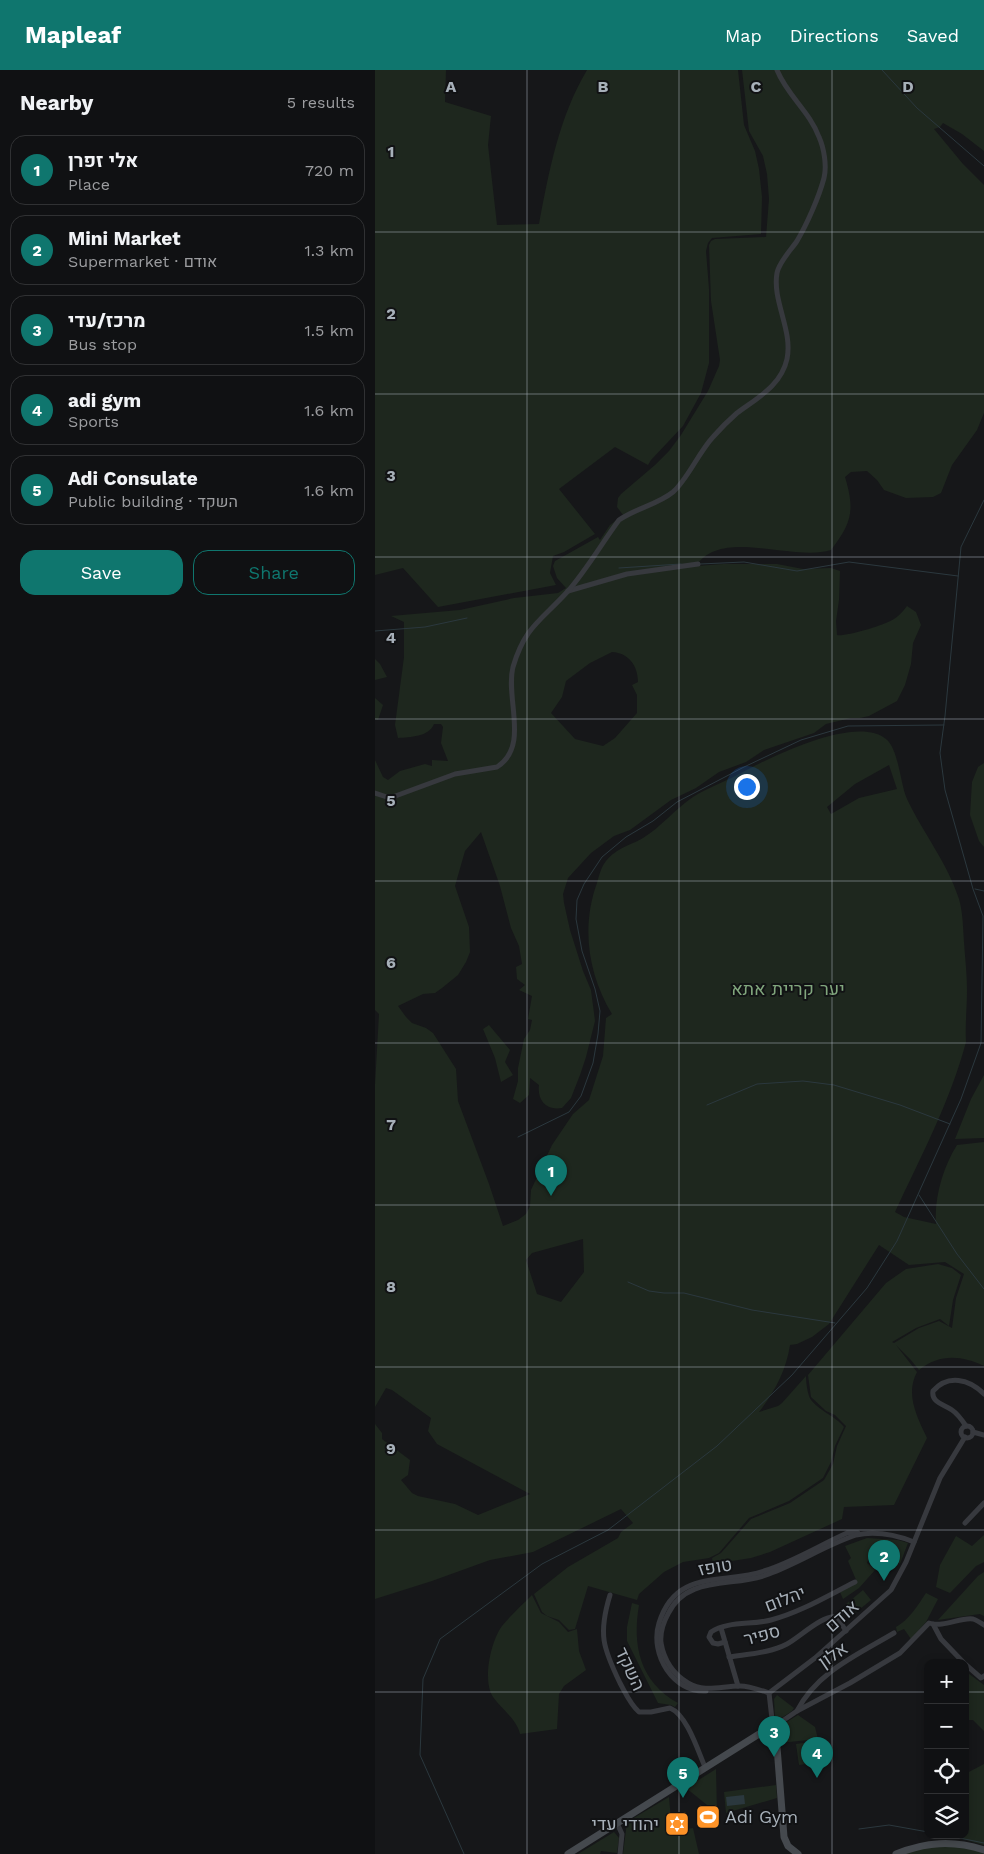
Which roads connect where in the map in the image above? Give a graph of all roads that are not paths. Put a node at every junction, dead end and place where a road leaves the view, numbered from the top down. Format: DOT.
graph roads {
  1 [pos="777,70"];
  2 [pos="698,564"];
  3 [pos="568,591"];
  4 [pos="375,793"];
  5 [pos="984,1394"];
  6 [pos="965,1426"];
  7 [pos="973,1432"];
  8 [pos="984,1435"];
  9 [pos="965,1437"];
  10 [pos="984,1503"];
  11 [pos="965,1523"];
  12 [pos="914,1542"];
  13 [pos="855,1582"];
  14 [pos="610,1595"];
  15 [pos="933,1624"];
  16 [pos="984,1625"];
  17 [pos="721,1628"];
  18 [pos="846,1630"];
  19 [pos="894,1633"];
  20 [pos="725,1642"];
  21 [pos="729,1657"];
  22 [pos="961,1659"];
  23 [pos="969,1667"];
  24 [pos="984,1676"];
  25 [pos="737,1686"];
  26 [pos="769,1693"];
  27 [pos="797,1711"];
  28 [pos="771,1730"];
  29 [pos="705,1767"];
  30 [pos="617,1823"];
  31 [pos="984,1850"];
  32 [pos="568,1854"];
  33 [pos="620,1854"];
  34 [pos="798,1854"];
  35 [pos="896,1854"];
  1 -- 3 [label="street"];
  2 -- 3 [label="street"];
  3 -- 4 [label="street"];
  5 -- 6 [label="street"];
  6 -- 7 [label="street"];
  6 -- 9 [label="street"];
  7 -- 8 [label="street"];
  7 -- 9 [label="street"];
  9 -- 12 [label="street, אודם"];
  10 -- 11 [label="street"];
  12 -- 18 [label="street, אודם"];
  12 -- 25 [label="street, טופז"];
  13 -- 17 [label="street, יהלום"];
  14 -- 29 [label="street, השקד"];
  15 -- 16 [label="street"];
  15 -- 22 [label="street"];
  15 -- 27 [label="street"];
  17 -- 20 [label="street"];
  17 -- 20 [label="street"];
  18 -- 21 [label="street, ספיר"];
  18 -- 26 [label="street, אודם"];
  19 -- 27 [label="street, אלון"];
  20 -- 21 [label="street"];
  21 -- 25 [label="street"];
  23 -- 24 [label="street"];
  25 -- 26 [label="street, טופז"];
  26 -- 28 [label="street"];
  27 -- 28 [label="street"];
  28 -- 29 [label="street"];
  28 -- 34 [label="street"];
  29 -- 30 [label="street"];
  30 -- 32 [label="street"];
  30 -- 33 [label="street"];
  31 -- 35 [label="street"];
}
